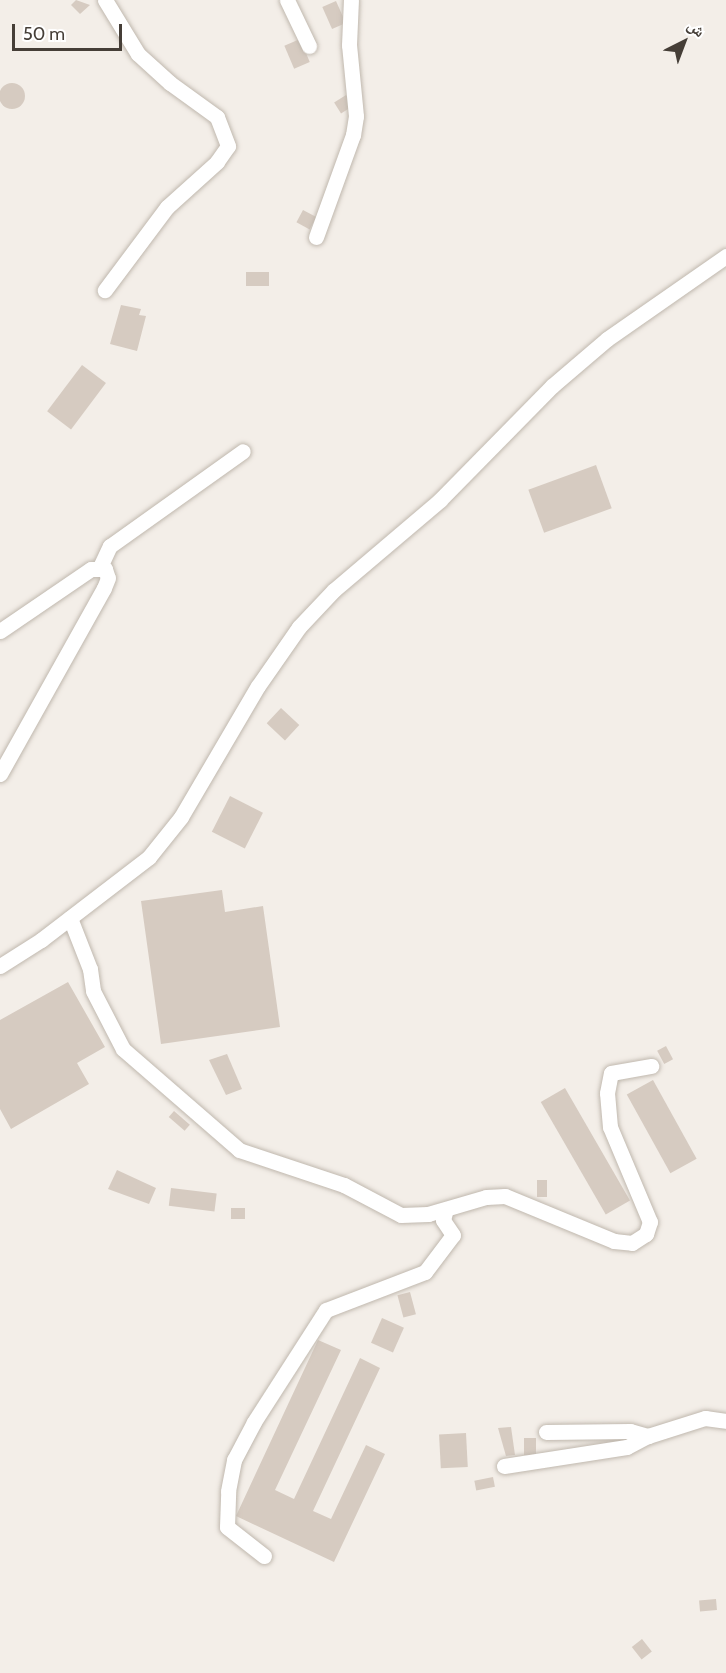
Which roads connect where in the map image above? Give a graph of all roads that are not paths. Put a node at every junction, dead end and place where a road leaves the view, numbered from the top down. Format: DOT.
graph roads {
  1 [pos="105,0"];
  2 [pos="287,0"];
  3 [pos="351,0"];
  4 [pos="309,46"];
  5 [pos="316,237"];
  6 [pos="726,256"];
  7 [pos="105,290"];
  8 [pos="243,451"];
  9 [pos="100,567"];
  10 [pos="0,631"];
  11 [pos="0,774"];
  12 [pos="70,918"];
  13 [pos="0,966"];
  14 [pos="651,1066"];
  15 [pos="446,1209"];
  16 [pos="726,1421"];
  17 [pos="546,1432"];
  18 [pos="648,1436"];
  19 [pos="504,1466"];
  20 [pos="264,1556"];
  1 -- 7 [label="street"];
  2 -- 4 [label="street"];
  3 -- 5 [label="street"];
  6 -- 12 [label="street"];
  8 -- 9 [label="street"];
  9 -- 10 [label="street"];
  9 -- 11 [label="street"];
  12 -- 13 [label="street"];
  12 -- 15 [label="street"];
  14 -- 15 [label="street"];
  15 -- 20 [label="street"];
  16 -- 18 [label="street"];
  17 -- 18 [label="street"];
  18 -- 19 [label="street"];
}
